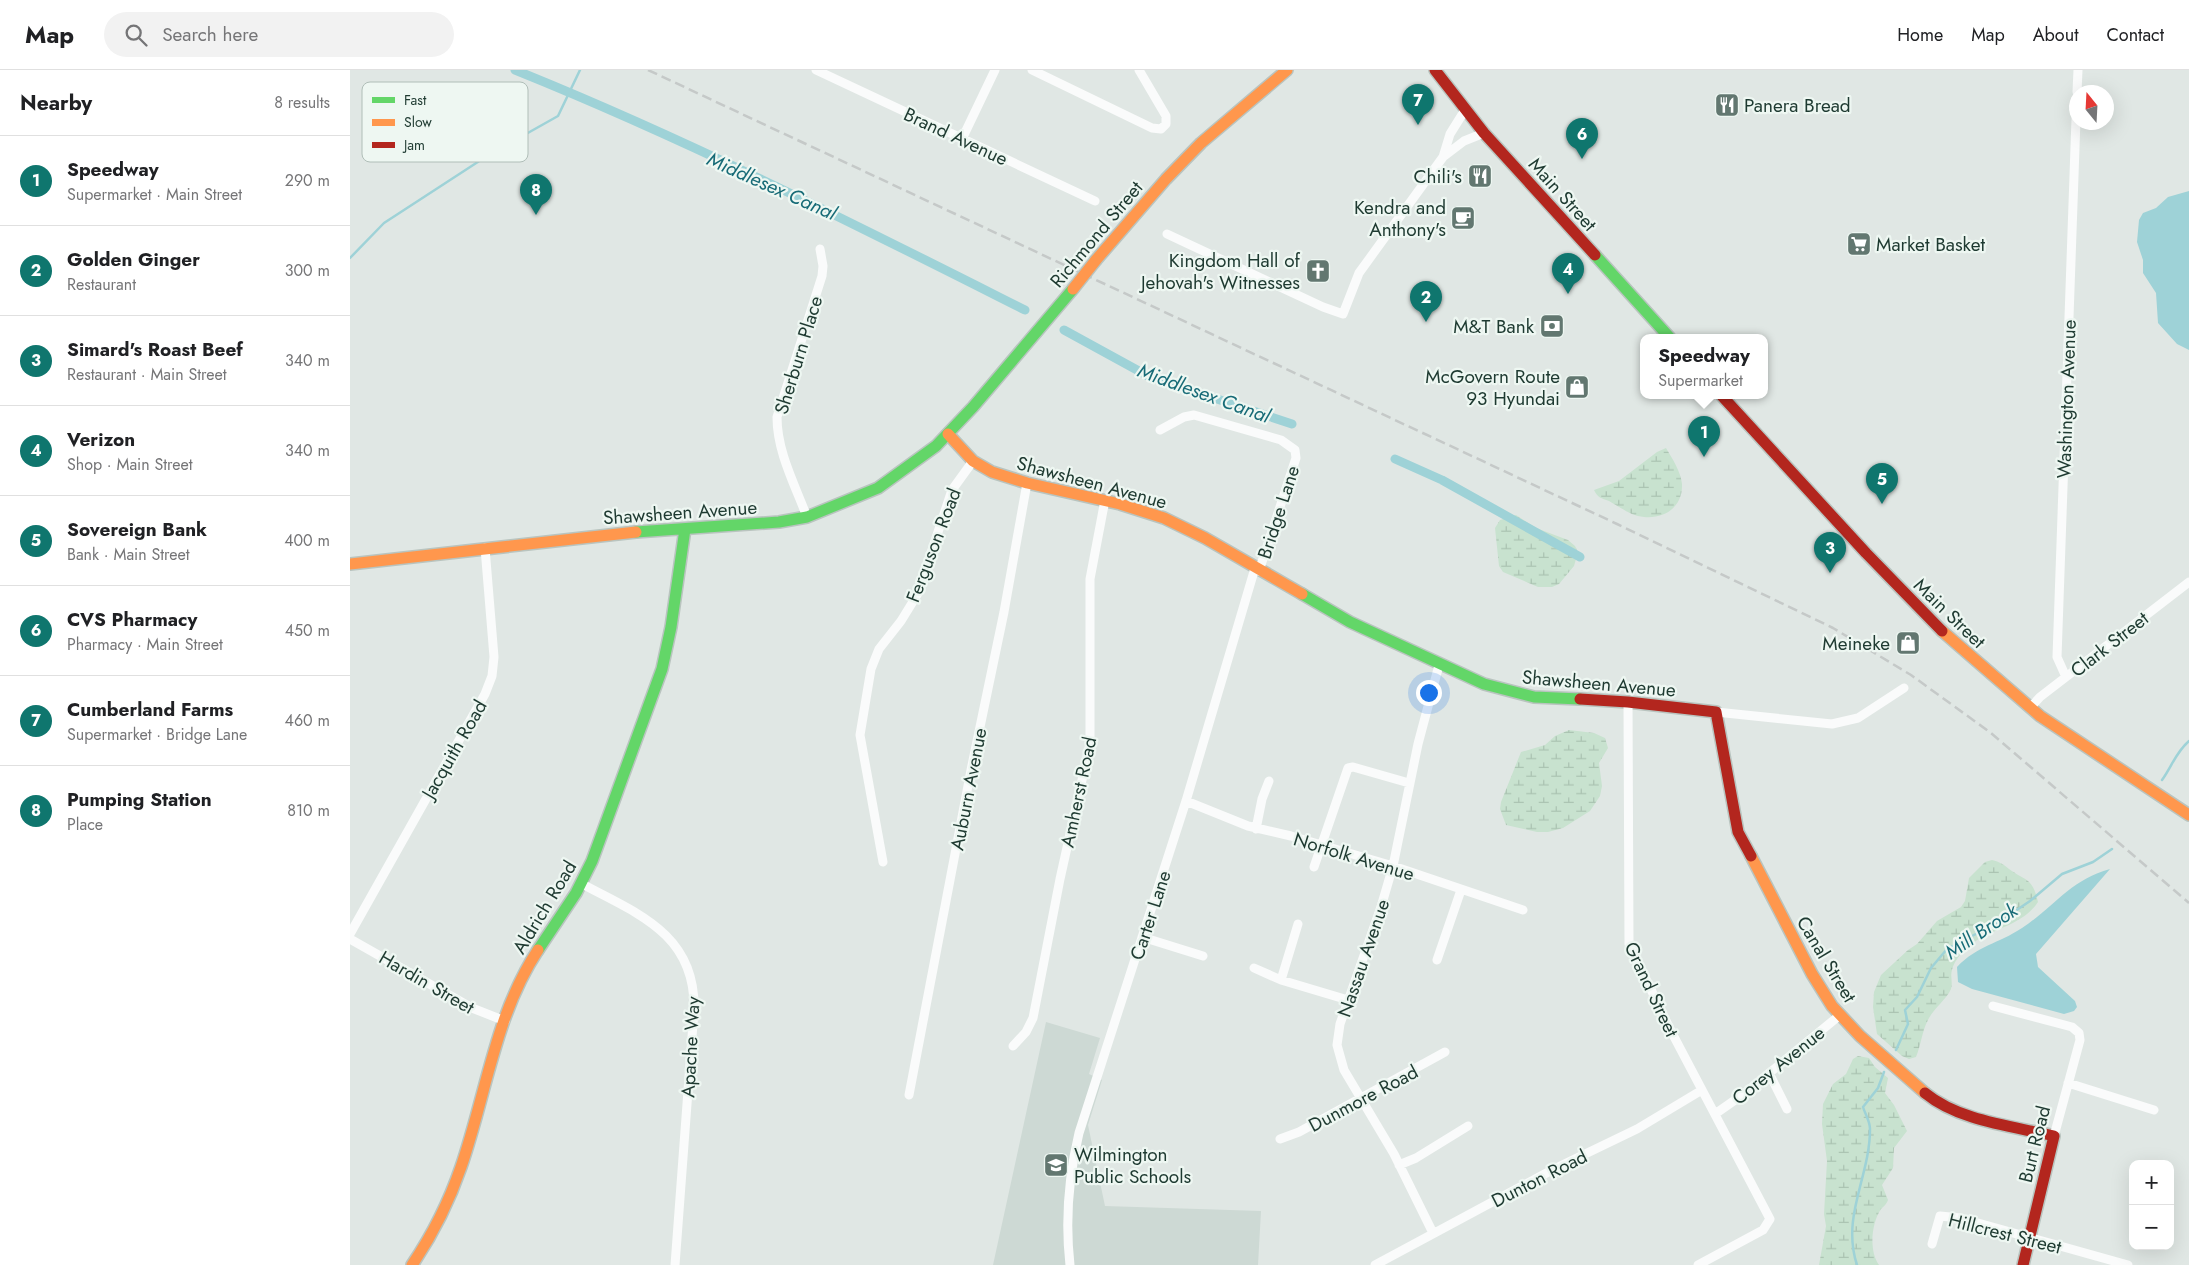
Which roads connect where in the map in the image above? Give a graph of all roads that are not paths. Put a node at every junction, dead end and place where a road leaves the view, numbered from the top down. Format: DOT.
graph roads {
  1 [pos="816,70"];
  2 [pos="995,70"];
  3 [pos="1032,70"];
  4 [pos="1139,70"];
  5 [pos="1435,70"];
  6 [pos="2078,70"];
  7 [pos="1287,71"];
  8 [pos="2077,85"];
  9 [pos="1465,110"];
  10 [pos="2076,130"];
  11 [pos="1484,133"];
  12 [pos="962,138"];
  13 [pos="1443,157"];
  14 [pos="1095,201"];
  15 [pos="1167,234"];
  16 [pos="820,249"];
  17 [pos="1666,334"];
  18 [pos="1725,399"];
  19 [pos="1160,430"];
  20 [pos="948,434"];
  21 [pos="973,461"];
  22 [pos="1027,483"];
  23 [pos="1104,500"];
  24 [pos="807,517"];
  25 [pos="685,529"];
  26 [pos="485,548"];
  27 [pos="350,564"];
  28 [pos="1257,570"];
  29 [pos="2189,582"];
  30 [pos="1440,665"];
  31 [pos="2066,677"];
  32 [pos="1904,688"];
  33 [pos="1628,702"];
  34 [pos="2030,708"];
  35 [pos="1716,712"];
  36 [pos="1270,781"];
  37 [pos="1409,783"];
  38 [pos="1186,801"];
  39 [pos="2189,815"];
  40 [pos="1256,828"];
  41 [pos="1322,845"];
  42 [pos="883,862"];
  43 [pos="1393,866"];
  44 [pos="1314,867"];
  45 [pos="582,884"];
  46 [pos="1461,890"];
  47 [pos="1523,910"];
  48 [pos="1298,924"];
  49 [pos="350,934"];
  50 [pos="1142,936"];
  51 [pos="350,939"];
  52 [pos="1203,956"];
  53 [pos="1437,960"];
  54 [pos="1254,968"];
  55 [pos="1281,980"];
  56 [pos="1348,1000"];
  57 [pos="1993,1006"];
  58 [pos="1840,1015"];
  59 [pos="505,1021"];
  60 [pos="1013,1046"];
  61 [pos="1444,1052"];
  62 [pos="1769,1073"];
  63 [pos="2068,1083"];
  64 [pos="1702,1090"];
  65 [pos="909,1095"];
  66 [pos="1360,1099"];
  67 [pos="1787,1109"];
  68 [pos="2154,1110"];
  69 [pos="1715,1114"];
  70 [pos="1468,1126"];
  71 [pos="2054,1136"];
  72 [pos="1280,1139"];
  73 [pos="1399,1165"];
  74 [pos="1433,1233"];
  75 [pos="2030,1237"];
  76 [pos="1932,1244"];
  77 [pos="412,1265"];
  78 [pos="675,1265"];
  79 [pos="1070,1265"];
  80 [pos="1375,1265"];
  81 [pos="1698,1265"];
  82 [pos="2023,1265"];
  83 [pos="2128,1265"];
  1 -- 12 [label="street, Brand Avenue"];
  2 -- 12 [label="street"];
  3 -- 4 [label="street"];
  5 -- 9 [label="street, Main Street"];
  6 -- 8 [label="street"];
  7 -- 20 [label="street, Richmond Street, bridge"];
  9 -- 11 [label="street, Main Street"];
  9 -- 13 [label="street"];
  10 -- 31 [label="street, Washington Avenue"];
  11 -- 13 [label="street"];
  11 -- 17 [label="street, Main Street"];
  12 -- 14 [label="street, Brand Avenue"];
  13 -- 15 [label="street"];
  16 -- 24 [label="street, Sherburn Place"];
  18 -- 34 [label="street, Main Street"];
  19 -- 28 [label="street, Bridge Lane"];
  20 -- 21 [label="street, Shawsheen Avenue"];
  20 -- 24 [label="street, Shawsheen Avenue"];
  21 -- 22 [label="street, Shawsheen Avenue"];
  21 -- 42 [label="street, Ferguson Road"];
  22 -- 23 [label="street, Shawsheen Avenue"];
  22 -- 65 [label="street, Auburn Avenue"];
  23 -- 28 [label="street, Shawsheen Avenue"];
  23 -- 60 [label="street, Amherst Road"];
  24 -- 25 [label="street, Shawsheen Avenue"];
  25 -- 26 [label="street, Shawsheen Avenue"];
  25 -- 45 [label="street, Aldrich Road"];
  26 -- 27 [label="street, Shawsheen Avenue"];
  26 -- 49 [label="street, Jacquith Road"];
  28 -- 30 [label="street, Shawsheen Avenue"];
  28 -- 38 [label="street, Carter Lane"];
  29 -- 31 [label="street, Clark Street"];
  30 -- 33 [label="street, Shawsheen Avenue"];
  30 -- 37 [label="street, Nassau Avenue"];
  31 -- 34 [label="street, Clark Street"];
  32 -- 35 [label="street, Shawsheen Avenue"];
  33 -- 35 [label="street, Shawsheen Avenue"];
  33 -- 64 [label="street, Grand Street"];
  34 -- 39 [label="street, Main Street"];
  35 -- 58 [label="street, Canal Street"];
  36 -- 40 [label="street"];
  37 -- 41 [label="street"];
  37 -- 43 [label="street, Nassau Avenue"];
  38 -- 40 [label="street, Norfolk Avenue"];
  38 -- 50 [label="street, Carter Lane"];
  40 -- 41 [label="street, Norfolk Avenue"];
  41 -- 43 [label="street, Norfolk Avenue"];
  41 -- 44 [label="street"];
  43 -- 46 [label="street, Norfolk Avenue"];
  43 -- 56 [label="street, Nassau Avenue"];
  45 -- 59 [label="street, Aldrich Road"];
  45 -- 78 [label="street, Apache Way"];
  46 -- 47 [label="street, Norfolk Avenue"];
  46 -- 53 [label="street"];
  48 -- 55 [label="street"];
  50 -- 52 [label="street"];
  50 -- 79 [label="street, Carter Lane"];
  51 -- 59 [label="street, Hardin Street"];
  54 -- 55 [label="street"];
  55 -- 56 [label="street"];
  56 -- 66 [label="street, Nassau Avenue"];
  57 -- 63 [label="street, Burt Road"];
  58 -- 62 [label="street, Corey Avenue"];
  58 -- 71 [label="street, Canal Street"];
  59 -- 77 [label="street, Aldrich Road"];
  61 -- 66 [label="street, Dunmore Road"];
  62 -- 67 [label="street"];
  62 -- 69 [label="street, Corey Avenue"];
  63 -- 68 [label="street"];
  63 -- 71 [label="street, Burt Road"];
  64 -- 69 [label="street, Grand Street"];
  64 -- 74 [label="street, Dunton Road"];
  66 -- 72 [label="street, Dunmore Road"];
  66 -- 73 [label="street, Nassau Avenue"];
  69 -- 81 [label="street, Grand Street"];
  70 -- 73 [label="street"];
  71 -- 75 [label="street, Burt Road"];
  73 -- 74 [label="street, Nassau Avenue"];
  74 -- 80 [label="street, Dunton Road"];
  75 -- 76 [label="street, Hillcrest Street"];
  75 -- 82 [label="street, Burt Road"];
  75 -- 83 [label="street, Hillcrest Street"];
}
